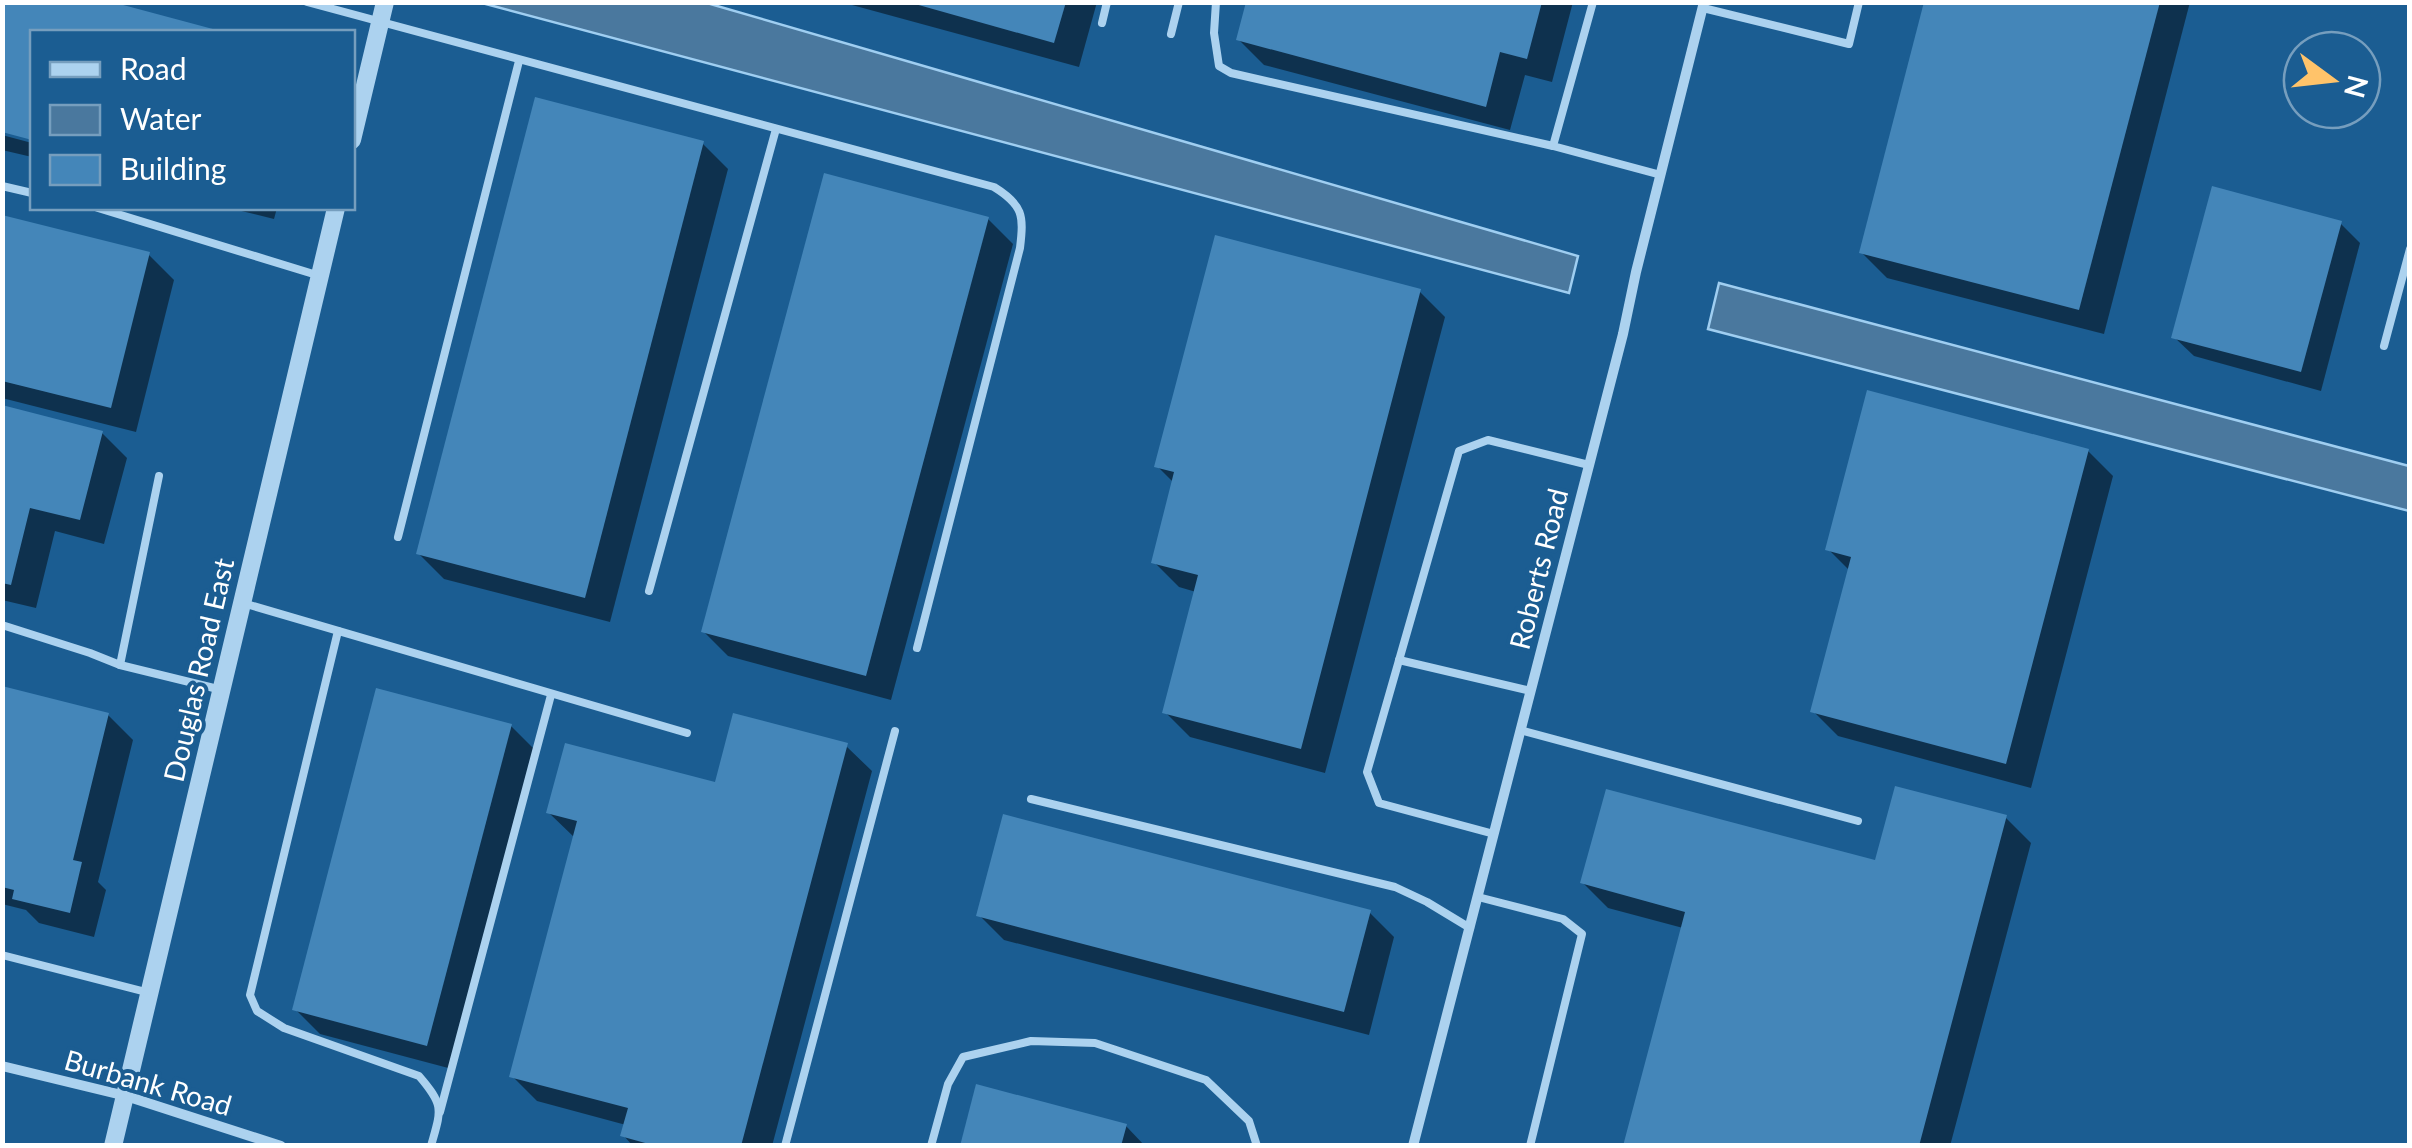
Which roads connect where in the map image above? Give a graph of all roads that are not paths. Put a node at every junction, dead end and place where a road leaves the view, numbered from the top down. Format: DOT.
graph roads {
  1 [pos="307,2"];
  2 [pos="385,2"];
  3 [pos="1107,2"];
  4 [pos="1178,2"];
  5 [pos="1216,2"];
  6 [pos="1593,2"];
  7 [pos="1859,2"];
  8 [pos="1703,5"];
  9 [pos="1102,23"];
  10 [pos="380,24"];
  11 [pos="1171,34"];
  12 [pos="519,61"];
  13 [pos="355,128"];
  14 [pos="776,129"];
  15 [pos="1554,146"];
  16 [pos="1661,175"];
  17 [pos="2,186"];
  18 [pos="30,193"];
  19 [pos="105,210"];
  20 [pos="336,210"];
  21 [pos="2410,249"];
  22 [pos="320,276"];
  23 [pos="2384,346"];
  24 [pos="1590,465"];
  25 [pos="159,476"];
  26 [pos="398,537"];
  27 [pos="649,591"];
  28 [pos="243,604"];
  29 [pos="2,625"];
  30 [pos="338,631"];
  31 [pos="917,648"];
  32 [pos="1399,660"];
  33 [pos="120,665"];
  34 [pos="222,690"];
  35 [pos="1531,691"];
  36 [pos="551,695"];
  37 [pos="1520,730"];
  38 [pos="895,731"];
  39 [pos="687,733"];
  40 [pos="1031,799"];
  41 [pos="1858,821"];
  42 [pos="1494,834"];
  43 [pos="1478,897"];
  44 [pos="1470,928"];
  45 [pos="2,955"];
  46 [pos="151,993"];
  47 [pos="2,1066"];
  48 [pos="126,1096"];
  49 [pos="440,1112"];
  50 [pos="113,1146"];
  51 [pos="281,1146"];
  52 [pos="431,1146"];
  53 [pos="785,1146"];
  54 [pos="931,1146"];
  55 [pos="1257,1146"];
  56 [pos="1414,1146"];
  57 [pos="1530,1146"];
  1 -- 10 [label="lane"];
  2 -- 10 [label="street"];
  3 -- 9 [label="lane"];
  4 -- 11 [label="lane"];
  5 -- 15 [label="lane"];
  6 -- 15 [label="lane"];
  7 -- 8 [label="lane"];
  8 -- 16 [label="street, Roberts Road"];
  10 -- 12 [label="lane"];
  10 -- 13 [label="street"];
  12 -- 14 [label="lane"];
  12 -- 26 [label="lane"];
  14 -- 27 [label="lane"];
  14 -- 31 [label="lane"];
  15 -- 16 [label="lane"];
  16 -- 24 [label="street, Roberts Road"];
  17 -- 18 [label="lane"];
  19 -- 22 [label="lane"];
  20 -- 22 [label="street, Douglas Road East"];
  21 -- 23 [label="lane"];
  22 -- 28 [label="street, Douglas Road East"];
  24 -- 32 [label="lane"];
  24 -- 35 [label="street, Roberts Road"];
  25 -- 33 [label="lane"];
  28 -- 30 [label="lane"];
  28 -- 34 [label="street, Douglas Road East"];
  29 -- 33 [label="lane"];
  30 -- 36 [label="lane"];
  30 -- 49 [label="lane"];
  32 -- 35 [label="lane"];
  32 -- 42 [label="lane"];
  33 -- 34 [label="lane"];
  34 -- 46 [label="street, Douglas Road East"];
  35 -- 37 [label="street, Roberts Road"];
  36 -- 39 [label="lane"];
  36 -- 49 [label="lane"];
  37 -- 41 [label="lane"];
  37 -- 42 [label="street, Roberts Road"];
  38 -- 53 [label="lane"];
  40 -- 44 [label="lane"];
  42 -- 43 [label="street, Roberts Road"];
  43 -- 44 [label="street, Roberts Road"];
  43 -- 57 [label="lane"];
  44 -- 56 [label="street, Roberts Road"];
  45 -- 46 [label="lane"];
  46 -- 48 [label="street, Douglas Road East"];
  47 -- 48 [label="street, Burbank Road"];
  48 -- 50 [label="street, Douglas Road East"];
  48 -- 51 [label="street, Burbank Road"];
  49 -- 52 [label="lane"];
  54 -- 55 [label="lane"];
}
